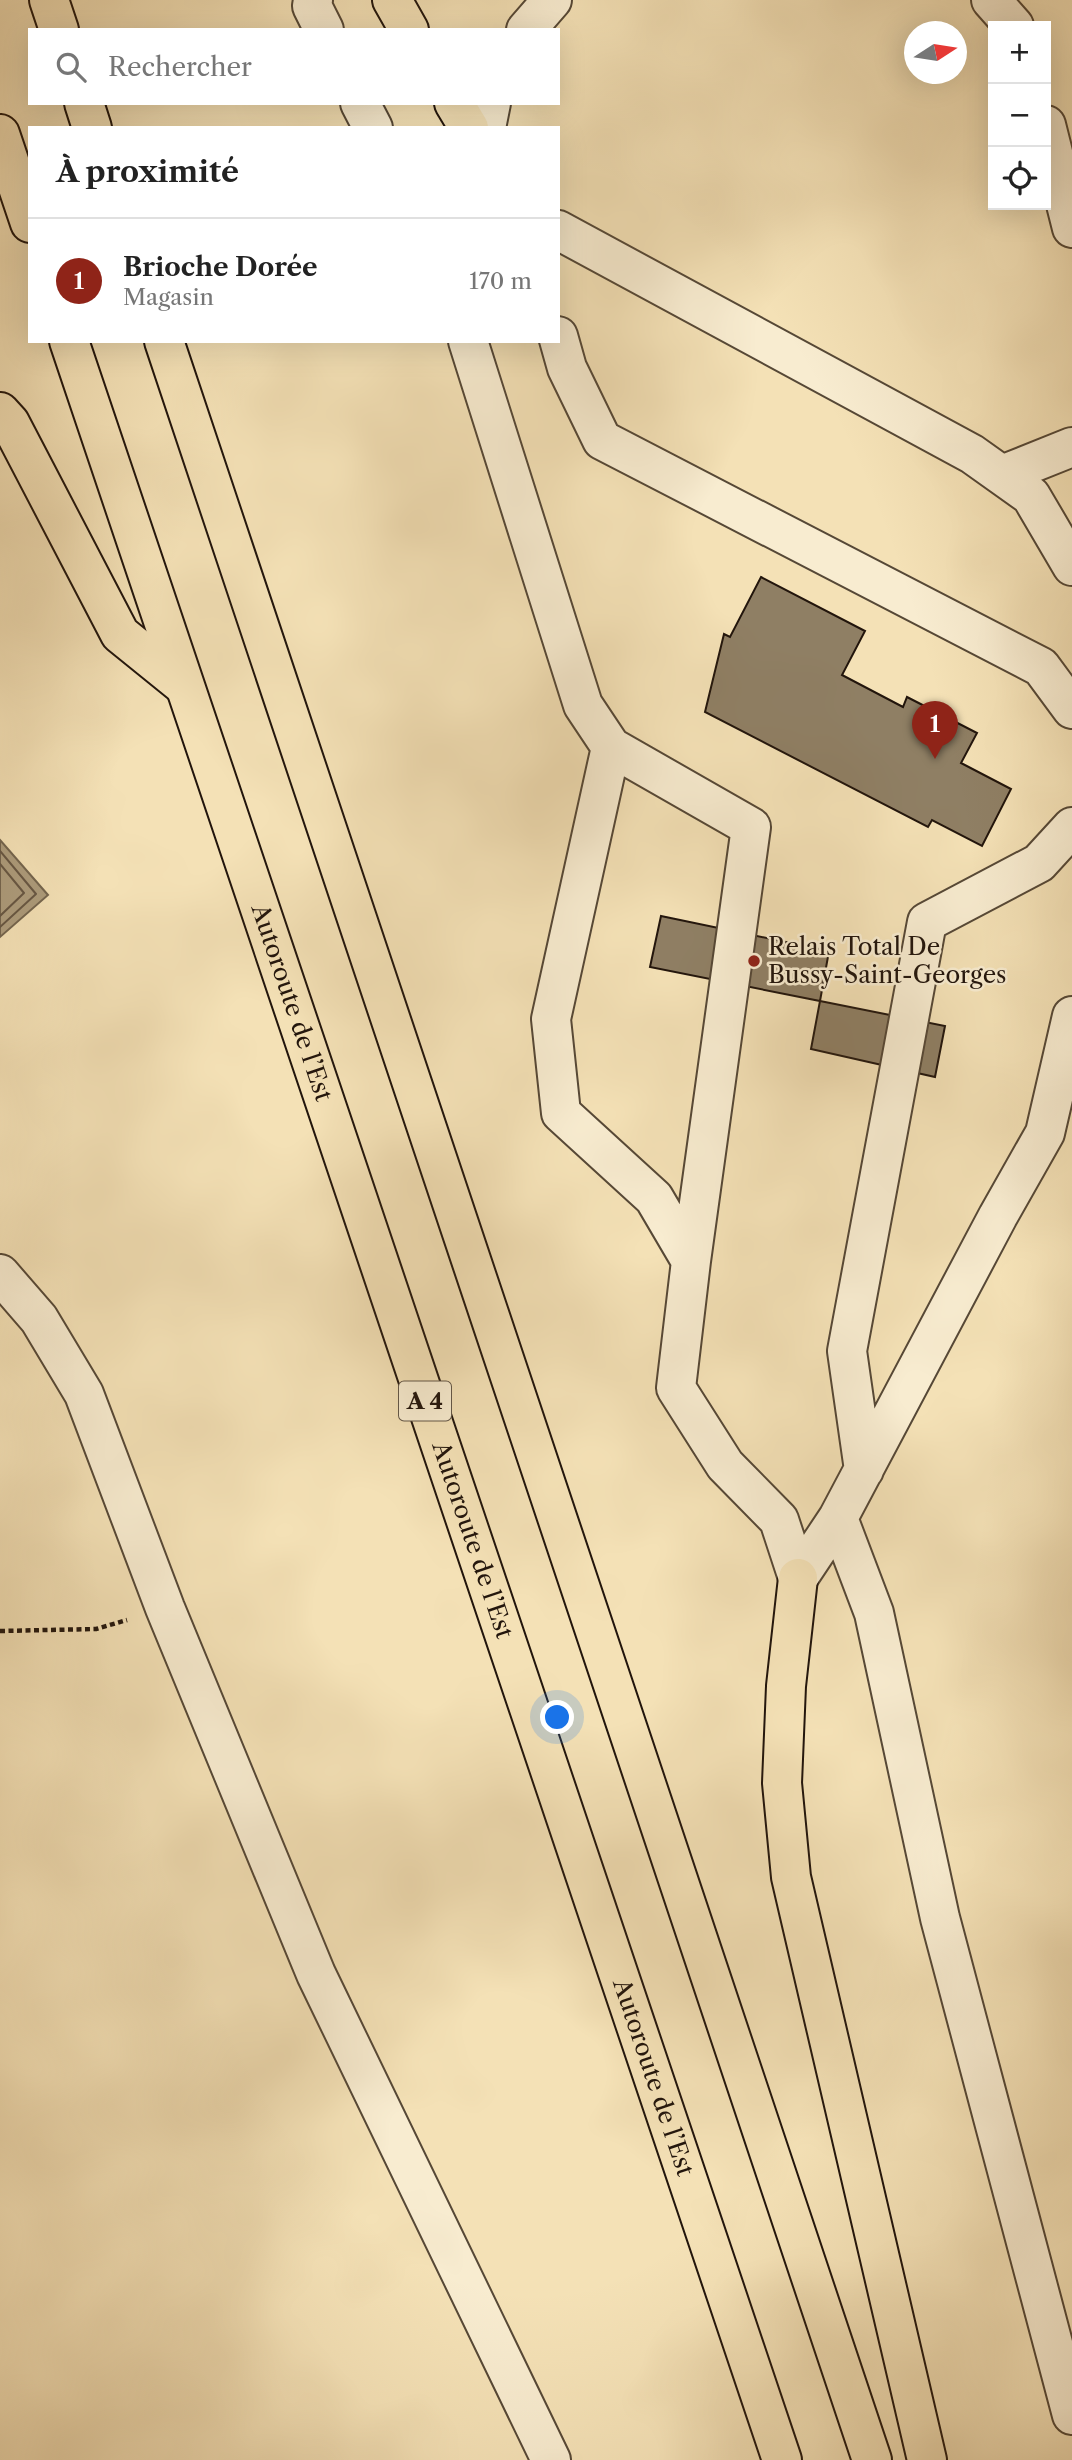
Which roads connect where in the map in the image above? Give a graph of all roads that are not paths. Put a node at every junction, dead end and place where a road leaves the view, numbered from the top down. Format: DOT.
graph roads {
  1 [pos="49,0"];
  2 [pos="313,0"];
  3 [pos="392,0"];
  4 [pos="552,0"];
  5 [pos="991,0"];
  6 [pos="1010,21"];
  7 [pos="58,28"];
  8 [pos="323,28"];
  9 [pos="408,28"];
  10 [pos="528,28"];
  11 [pos="85,105"];
  12 [pos="361,105"];
  13 [pos="455,105"];
  14 [pos="491,105"];
  15 [pos="91,126"];
  16 [pos="372,126"];
  17 [pos="468,126"];
  18 [pos="486,126"];
  19 [pos="0,134"];
  20 [pos="1051,145"];
  21 [pos="28,217"];
  22 [pos="1072,228"];
  23 [pos="560,231"];
  24 [pos="70,343"];
  25 [pos="164,343"];
  26 [pos="468,343"];
  27 [pos="560,343"];
  28 [pos="0,412"];
  29 [pos="1072,447"];
  30 [pos="1002,475"];
  31 [pos="1072,566"];
  32 [pos="183,685"];
  33 [pos="1072,709"];
  34 [pos="611,747"];
  35 [pos="1072,827"];
  36 [pos="1072,1016"];
  37 [pos="691,1261"];
  38 [pos="0,1274"];
  39 [pos="864,1470"];
  40 [pos="838,1518"];
  41 [pos="799,1578"];
  42 [pos="1072,2415"];
  43 [pos="551,2460"];
  44 [pos="782,2460"];
  45 [pos="872,2460"];
  46 [pos="927,2460"];
  1 -- 7 [label="highway"];
  2 -- 8 [label="lane"];
  3 -- 9 [label="highway"];
  4 -- 10 [label="lane"];
  5 -- 6 [label="lane"];
  11 -- 15 [label="highway"];
  12 -- 16 [label="lane"];
  13 -- 17 [label="highway"];
  14 -- 18 [label="lane"];
  19 -- 21 [label="highway"];
  20 -- 22 [label="lane"];
  23 -- 30 [label="lane"];
  24 -- 32 [label="highway, Autoroute de l’Est / A 4"];
  25 -- 45 [label="highway"];
  26 -- 34 [label="lane"];
  27 -- 33 [label="lane"];
  28 -- 32 [label="highway"];
  29 -- 30 [label="lane"];
  30 -- 31 [label="lane"];
  32 -- 44 [label="highway, Autoroute de l’Est / A 4"];
  34 -- 37 [label="lane"];
  34 -- 37 [label="lane"];
  35 -- 39 [label="lane"];
  36 -- 39 [label="lane"];
  37 -- 41 [label="lane"];
  38 -- 43 [label="lane"];
  39 -- 40 [label="lane"];
  40 -- 41 [label="lane"];
  40 -- 42 [label="lane"];
  41 -- 46 [label="highway"];
}
